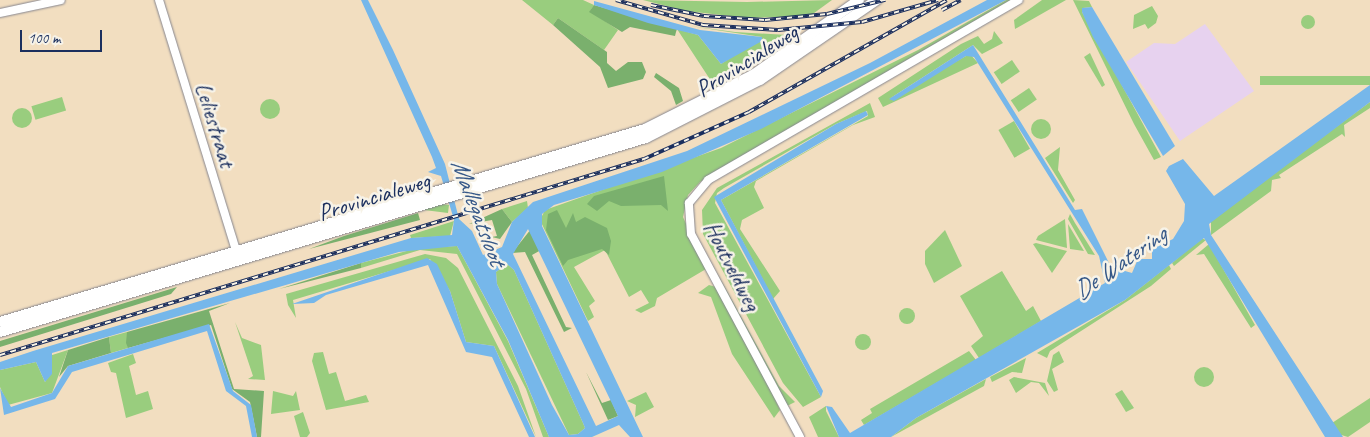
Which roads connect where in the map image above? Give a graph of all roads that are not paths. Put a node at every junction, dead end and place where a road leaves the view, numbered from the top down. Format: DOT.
graph roads {
  1 [pos="61,0"];
  2 [pos="159,0"];
  3 [pos="859,0"];
  4 [pos="877,0"];
  5 [pos="1019,0"];
  6 [pos="1028,0"];
  7 [pos="0,13"];
  8 [pos="876,82"];
  9 [pos="448,191"];
  10 [pos="238,255"];
  11 [pos="0,322"];
  12 [pos="0,332"];
  13 [pos="800,437"];
  1 -- 7 [label="street"];
  2 -- 10 [label="street, Leliestraat"];
  3 -- 9 [label="main road, Provincialeweg"];
  4 -- 9 [label="main road, Provincialeweg"];
  5 -- 8 [label="street, Houtveldweg"];
  6 -- 8 [label="street, Houtveldweg"];
  8 -- 13 [label="street, Houtveldweg"];
  9 -- 10 [label="main road, Provincialeweg"];
  10 -- 11 [label="main road, Provincialeweg"];
  10 -- 12 [label="main road, Provincialeweg"];
}
